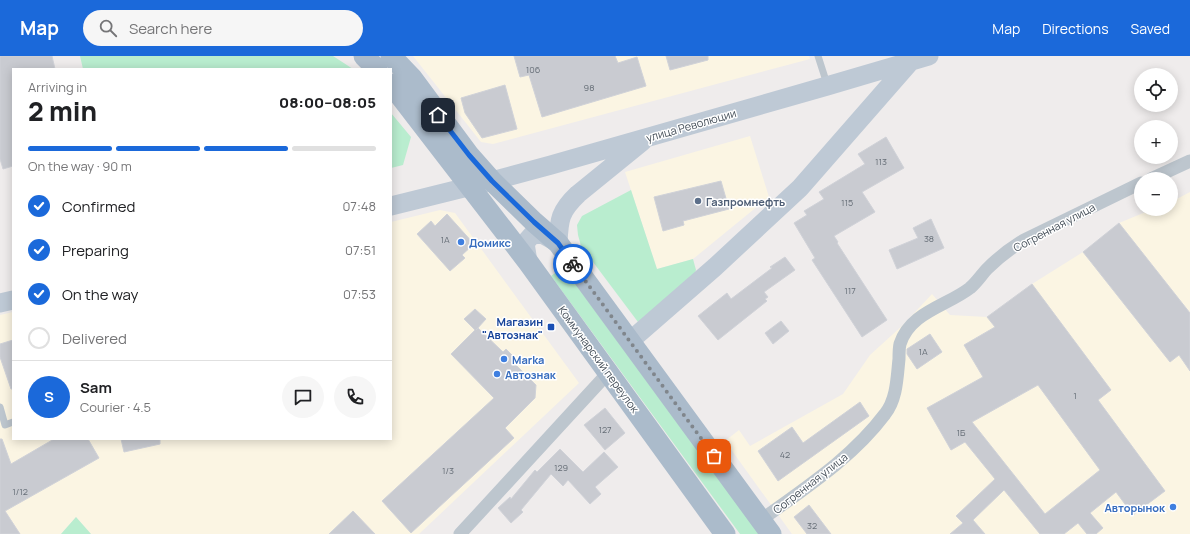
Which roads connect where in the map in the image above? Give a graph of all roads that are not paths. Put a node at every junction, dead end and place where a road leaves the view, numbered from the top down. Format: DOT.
graph roads {
  1 [pos="364,56"];
  2 [pos="391,56"];
  3 [pos="818,56"];
  4 [pos="920,58"];
  5 [pos="377,68"];
  6 [pos="392,85"];
  7 [pos="827,86"];
  8 [pos="647,138"];
  9 [pos="1190,161"];
  10 [pos="1166,172"];
  11 [pos="492,181"];
  12 [pos="470,186"];
  13 [pos="1134,186"];
  14 [pos="392,206"];
  15 [pos="558,243"];
  16 [pos="528,262"];
  17 [pos="12,300"];
  18 [pos="0,303"];
  19 [pos="630,341"];
  20 [pos="608,373"];
  21 [pos="0,407"];
  22 [pos="12,422"];
  23 [pos="766,527"];
  24 [pos="460,534"];
  25 [pos="725,534"];
  1 -- 5 [label="main road"];
  2 -- 11 [label="main road"];
  3 -- 7 [label="lane"];
  4 -- 7 [label="main road, улица Революции"];
  4 -- 19 [label="main road, улица Революции"];
  6 -- 12 [label="main road, Коммунарский переулок"];
  7 -- 8 [label="main road, улица Революции"];
  8 -- 11 [label="main road, улица Революции"];
  8 -- 15 [label="main road"];
  9 -- 10 [label="street"];
  11 -- 12 [label="main road, улица Революции"];
  11 -- 15 [label="main road"];
  12 -- 14 [label="main road, улица Революции"];
  12 -- 16 [label="main road, Коммунарский переулок"];
  13 -- 23 [label="street, Согренная улица"];
  15 -- 16 [label="main road"];
  15 -- 19 [label="main road"];
  16 -- 20 [label="main road, Коммунарский переулок"];
  17 -- 18 [label="main road"];
  19 -- 23 [label="main road"];
  20 -- 24 [label="street"];
  20 -- 25 [label="main road, Коммунарский переулок"];
  21 -- 22 [label="lane"];
}
